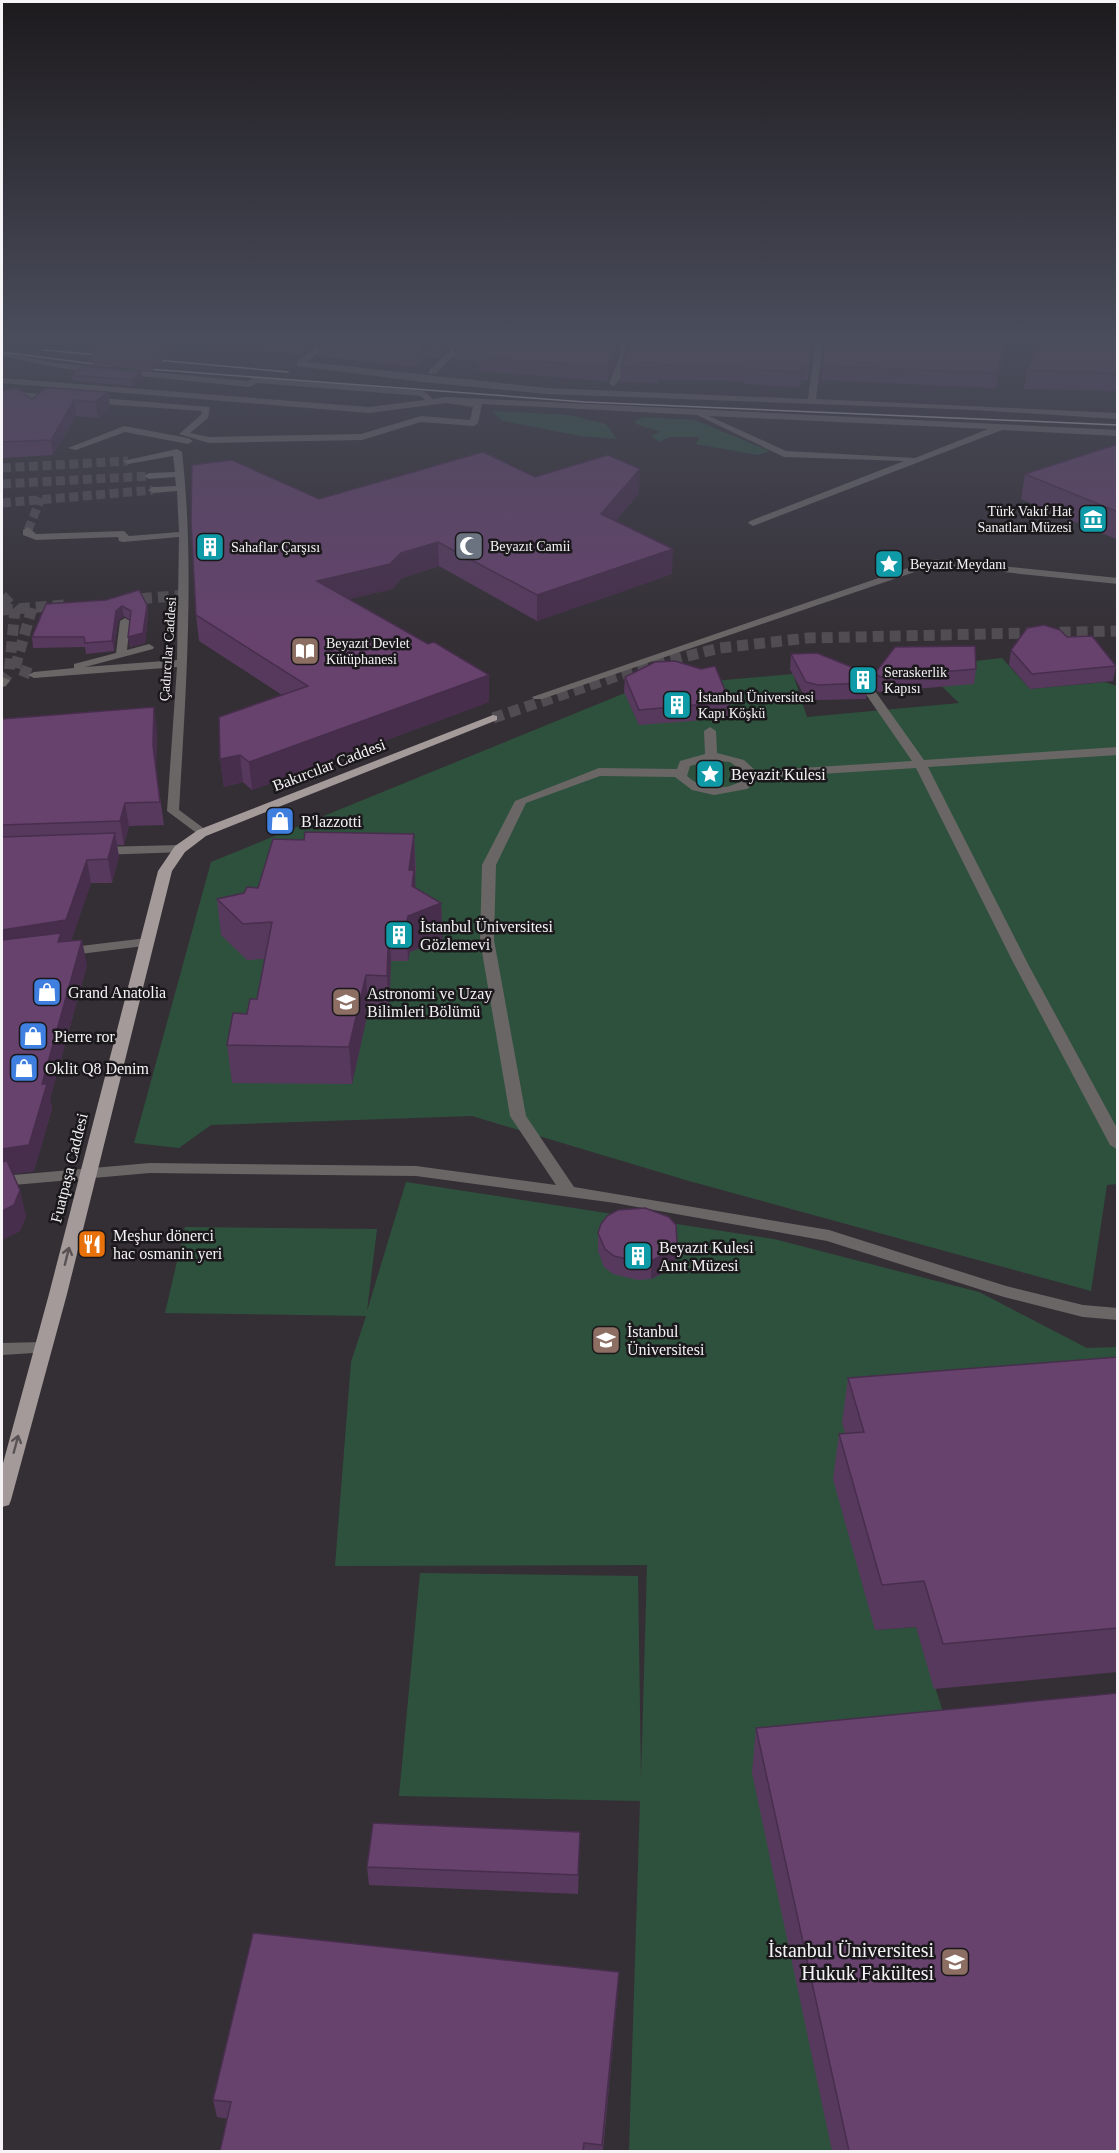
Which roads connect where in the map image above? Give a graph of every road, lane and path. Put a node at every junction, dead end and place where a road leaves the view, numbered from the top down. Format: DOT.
graph roads {
  1 [pos="99,438"];
  2 [pos="187,438"];
  3 [pos="287,438"];
  4 [pos="751,438"];
  5 [pos="973,438"];
  6 [pos="190,439"];
  7 [pos="73,448"];
  8 [pos="177,452"];
  9 [pos="921,459"];
  10 [pos="128,461"];
  11 [pos="181,474"];
  12 [pos="149,476"];
  13 [pos="183,488"];
  14 [pos="153,490"];
  15 [pos="753,523"];
  16 [pos="28,530"];
  17 [pos="185,534"];
  18 [pos="1116,580"];
  19 [pos="125,621"];
  20 [pos="149,646"];
  21 [pos="121,653"];
  22 [pos="182,663"];
  23 [pos="49,674"];
  24 [pos="34,675"];
  25 [pos="871,693"];
  26 [pos="538,697"];
  27 [pos="493,718"];
  28 [pos="710,731"];
  29 [pos="1118,751"];
  30 [pos="711,756"];
  31 [pos="920,763"];
  32 [pos="680,773"];
  33 [pos="752,775"];
  34 [pos="202,833"];
  35 [pos="180,849"];
  36 [pos="83,852"];
  37 [pos="147,942"];
  38 [pos="49,954"];
  39 [pos="1118,1145"];
  40 [pos="87,1172"];
  41 [pos="2,1181"];
  42 [pos="570,1193"];
  43 [pos="1118,1314"];
  44 [pos="43,1348"];
  45 [pos="2,1349"];
  46 [pos="5,1471"];
  47 [pos="2,1500"];
  1 -- 7 [label="street"];
  2 -- 6 [label="street"];
  3 -- 6 [label="street"];
  4 -- 9 [label="street"];
  5 -- 9 [label="street"];
  6 -- 8 [label="street"];
  8 -- 10 [label="street"];
  8 -- 11 [label="street, Çadırcılar Caddesi"];
  9 -- 15 [label="street"];
  11 -- 12 [label="street"];
  11 -- 13 [label="street, Çadırcılar Caddesi"];
  13 -- 14 [label="street"];
  13 -- 17 [label="street, Çadırcılar Caddesi"];
  16 -- 17 [label="street"];
  17 -- 22 [label="street, Çadırcılar Caddesi"];
  18 -- 26 [label="street"];
  19 -- 21 [label="street"];
  20 -- 21 [label="street"];
  21 -- 23 [label="street"];
  22 -- 23 [label="street"];
  22 -- 34 [label="street, Çadırcılar Caddesi"];
  23 -- 24 [label="street"];
  25 -- 31 [label="street"];
  27 -- 34 [label="main road, Bakırcılar Caddesi"];
  28 -- 30 [label="street"];
  29 -- 31 [label="street"];
  30 -- 32 [label="street"];
  30 -- 33 [label="street"];
  31 -- 33 [label="street"];
  31 -- 39 [label="street"];
  32 -- 33 [label="street"];
  32 -- 42 [label="street"];
  34 -- 35 [label="main road, Bakırcılar Caddesi"];
  35 -- 36 [label="street"];
  35 -- 37 [label="main road, Fuatpaşa Caddesi"];
  37 -- 38 [label="street"];
  37 -- 40 [label="main road, Fuatpaşa Caddesi"];
  40 -- 41 [label="street"];
  40 -- 42 [label="street"];
  44 -- 40 [label="main road, Fuatpaşa Caddesi, one-way"];
  42 -- 43 [label="street"];
  44 -- 45 [label="street"];
  46 -- 44 [label="main road, Fuatpaşa Caddesi, one-way"];
  46 -- 47 [label="main road, Fuatpaşa Caddesi"];
}
